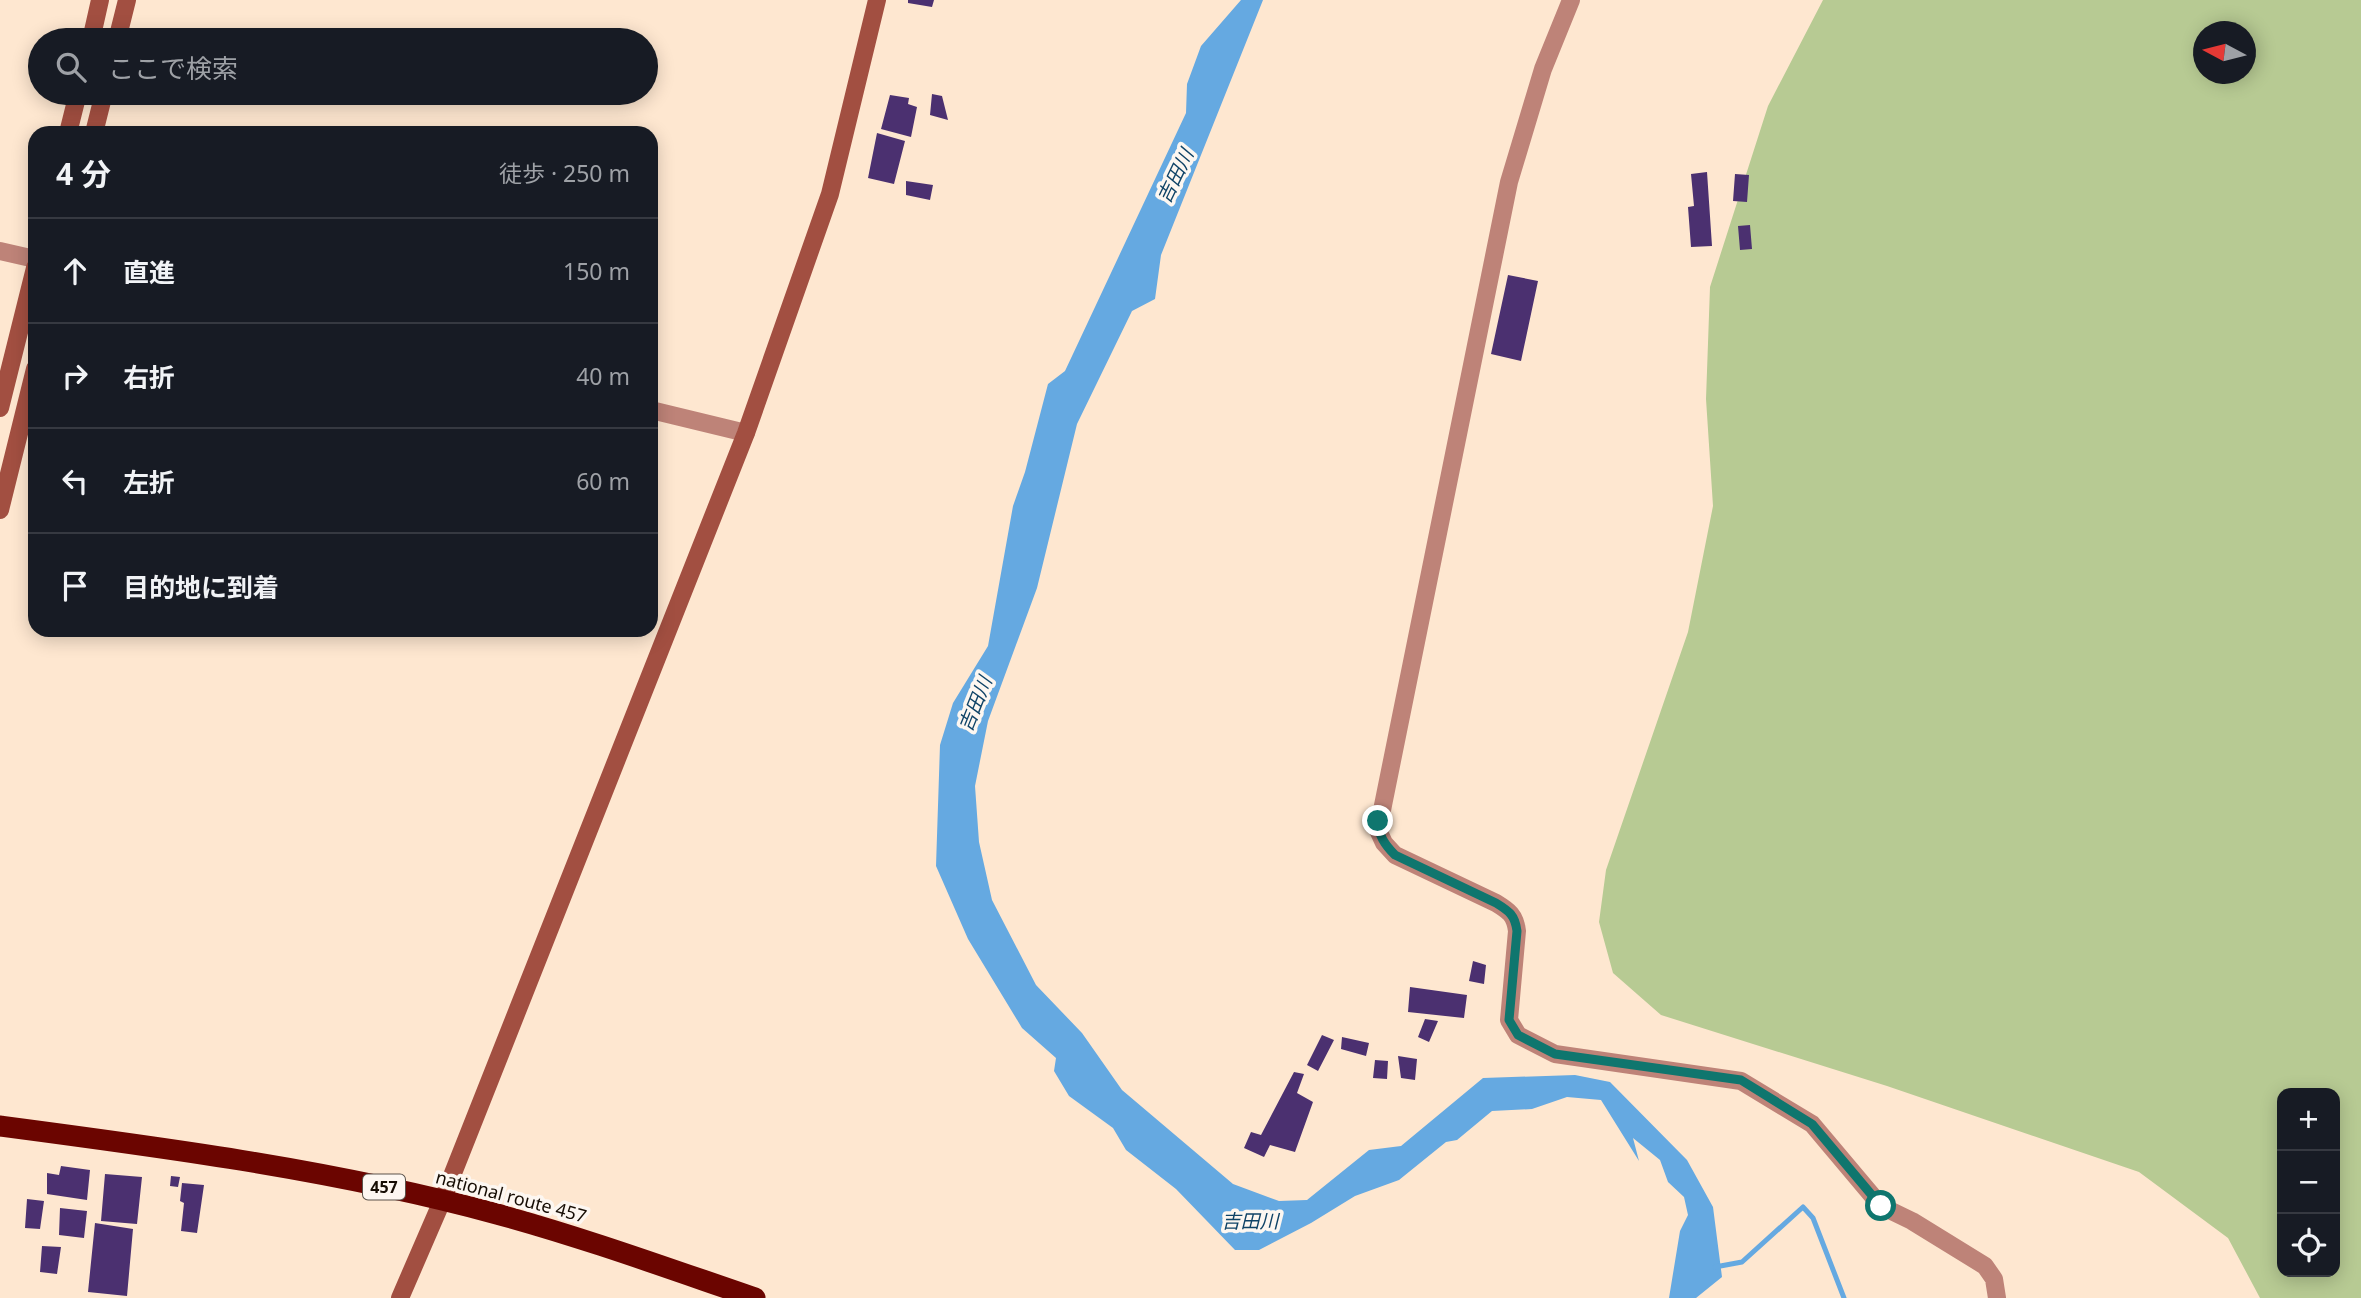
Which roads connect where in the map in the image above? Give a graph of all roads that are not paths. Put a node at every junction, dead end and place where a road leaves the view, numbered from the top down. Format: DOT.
graph roads {
  1 [pos="100,0"];
  2 [pos="127,0"];
  3 [pos="877,0"];
  4 [pos="1571,0"];
  5 [pos="94,28"];
  6 [pos="120,28"];
  7 [pos="75,105"];
  8 [pos="101,105"];
  9 [pos="70,126"];
  10 [pos="96,126"];
  11 [pos="0,251"];
  12 [pos="28,257"];
  13 [pos="28,296"];
  14 [pos="28,397"];
  15 [pos="0,408"];
  16 [pos="658,412"];
  17 [pos="746,433"];
  18 [pos="0,510"];
  19 [pos="0,1126"];
  20 [pos="442,1201"];
  21 [pos="400,1298"];
  22 [pos="755,1298"];
  23 [pos="1997,1298"];
  1 -- 5 [label="street"];
  2 -- 6 [label="street"];
  3 -- 17 [label="street"];
  4 -- 23 [label="street"];
  7 -- 9 [label="street"];
  8 -- 10 [label="street"];
  11 -- 12 [label="street"];
  13 -- 15 [label="street"];
  14 -- 18 [label="street"];
  16 -- 17 [label="street"];
  17 -- 20 [label="street"];
  19 -- 20 [label="highway, national route 457 / 457"];
  20 -- 21 [label="street"];
  20 -- 22 [label="highway, national route 457 / 457"];
}
